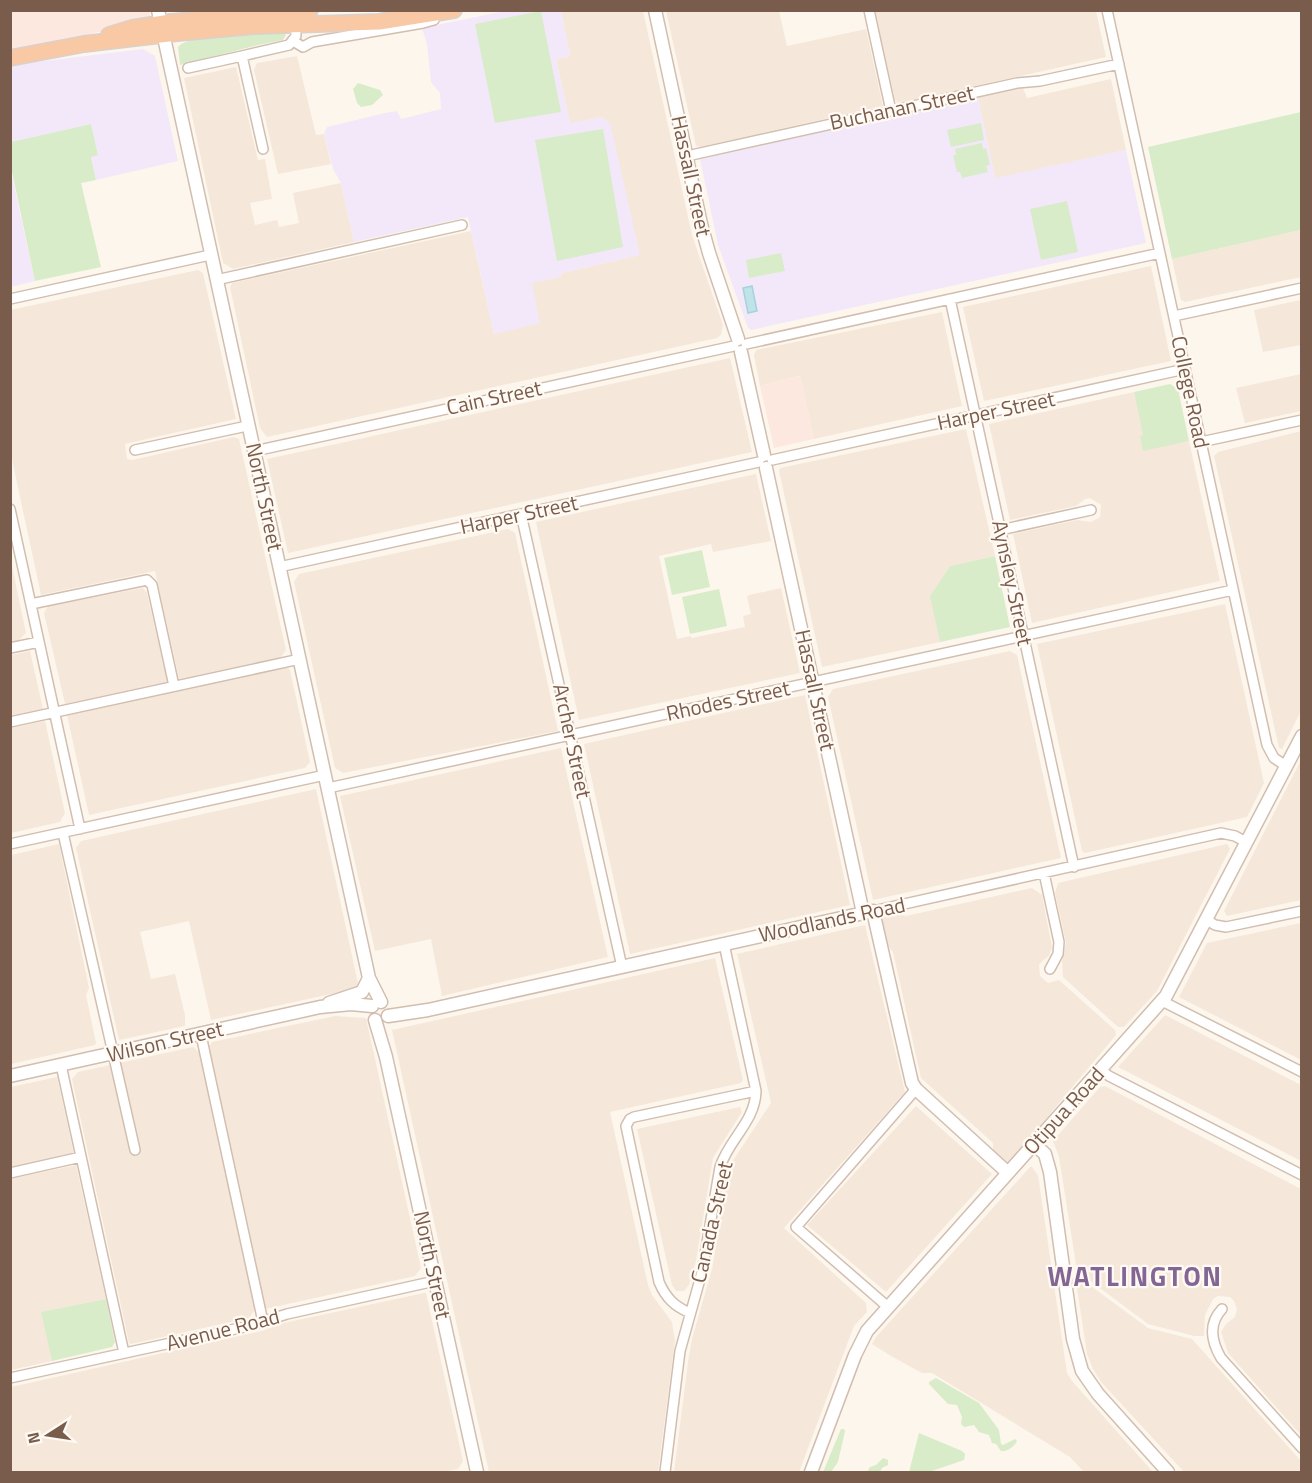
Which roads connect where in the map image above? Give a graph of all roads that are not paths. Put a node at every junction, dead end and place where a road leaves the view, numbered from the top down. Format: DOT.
graph roads {
  1 [pos="310,10"];
  2 [pos="454,10"];
  3 [pos="655,10"];
  4 [pos="869,10"];
  5 [pos="1107,10"];
  6 [pos="436,12"];
  7 [pos="294,16"];
  8 [pos="160,23"];
  9 [pos="293,41"];
  10 [pos="242,56"];
  11 [pos="10,58"];
  12 [pos="1119,64"];
  13 [pos="188,68"];
  14 [pos="891,111"];
  15 [pos="263,149"];
  16 [pos="687,156"];
  17 [pos="462,225"];
  18 [pos="1160,253"];
  19 [pos="210,255"];
  20 [pos="216,280"];
  21 [pos="1302,288"];
  22 [pos="950,298"];
  23 [pos="10,299"];
  24 [pos="1174,316"];
  25 [pos="740,345"];
  26 [pos="1185,369"];
  27 [pos="976,415"];
  28 [pos="1302,420"];
  29 [pos="248,426"];
  30 [pos="1201,442"];
  31 [pos="135,450"];
  32 [pos="255,451"];
  33 [pos="765,461"];
  34 [pos="10,509"];
  35 [pos="1090,510"];
  36 [pos="522,514"];
  37 [pos="1000,530"];
  38 [pos="279,567"];
  39 [pos="1233,590"];
  40 [pos="31,604"];
  41 [pos="1024,637"];
  42 [pos="39,642"];
  43 [pos="10,648"];
  44 [pos="300,659"];
  45 [pos="813,682"];
  46 [pos="174,686"];
  47 [pos="55,713"];
  48 [pos="10,722"];
  49 [pos="571,735"];
  50 [pos="1302,736"];
  51 [pos="1286,766"];
  52 [pos="325,775"];
  53 [pos="328,788"];
  54 [pos="80,829"];
  55 [pos="63,833"];
  56 [pos="1246,842"];
  57 [pos="10,844"];
  58 [pos="1074,867"];
  59 [pos="1044,873"];
  60 [pos="1302,911"];
  61 [pos="868,912"];
  62 [pos="1207,920"];
  63 [pos="724,944"];
  64 [pos="622,967"];
  65 [pos="1050,969"];
  66 [pos="370,981"];
  67 [pos="1162,1001"];
  68 [pos="320,1007"];
  69 [pos="379,1011"];
  70 [pos="201,1035"];
  71 [pos="112,1054"];
  72 [pos="61,1065"];
  73 [pos="1101,1070"];
  74 [pos="1302,1072"];
  75 [pos="10,1076"];
  76 [pos="916,1089"];
  77 [pos="756,1091"];
  78 [pos="1034,1144"];
  79 [pos="135,1150"];
  80 [pos="81,1157"];
  81 [pos="10,1173"];
  82 [pos="1008,1173"];
  83 [pos="1302,1175"];
  84 [pos="435,1281"];
  85 [pos="888,1307"];
  86 [pos="1222,1309"];
  87 [pos="690,1313"];
  88 [pos="263,1322"];
  89 [pos="124,1353"];
  90 [pos="10,1378"];
  91 [pos="1302,1448"];
  92 [pos="474,1472"];
  93 [pos="665,1473"];
  94 [pos="811,1473"];
  95 [pos="1168,1473"];
  1 -- 7 [label="highway"];
  2 -- 6 [label="highway"];
  3 -- 16 [label="street, Hassall Street"];
  4 -- 14 [label="street"];
  5 -- 12 [label="street, College Road"];
  6 -- 7 [label="highway"];
  6 -- 9 [label="street"];
  7 -- 8 [label="highway"];
  7 -- 9 [label="street"];
  8 -- 11 [label="highway"];
  8 -- 19 [label="street, North Street"];
  9 -- 10 [label="street"];
  10 -- 13 [label="street"];
  10 -- 15 [label="street"];
  12 -- 14 [label="street, Buchanan Street"];
  12 -- 18 [label="street, College Road"];
  14 -- 16 [label="street, Buchanan Street"];
  16 -- 25 [label="street, Hassall Street"];
  17 -- 20 [label="street"];
  18 -- 22 [label="street, Cain Street"];
  18 -- 24 [label="street, College Road"];
  19 -- 20 [label="street, North Street"];
  19 -- 23 [label="street"];
  20 -- 29 [label="street, North Street"];
  21 -- 24 [label="street"];
  22 -- 25 [label="street, Cain Street"];
  22 -- 27 [label="street, Aynsley Street"];
  24 -- 26 [label="street, College Road"];
  25 -- 32 [label="street, Cain Street"];
  25 -- 33 [label="street, Hassall Street"];
  26 -- 27 [label="street, Harper Street"];
  26 -- 30 [label="street, College Road"];
  27 -- 33 [label="street, Harper Street"];
  27 -- 37 [label="street, Aynsley Street"];
  28 -- 30 [label="street"];
  29 -- 31 [label="street"];
  29 -- 32 [label="street, North Street"];
  30 -- 39 [label="street, College Road"];
  32 -- 38 [label="street, North Street"];
  33 -- 36 [label="street, Harper Street"];
  33 -- 45 [label="street, Hassall Street"];
  34 -- 40 [label="street"];
  35 -- 37 [label="street"];
  36 -- 38 [label="street, Harper Street"];
  36 -- 49 [label="street, Archer Street"];
  37 -- 41 [label="street, Aynsley Street"];
  38 -- 44 [label="street, North Street"];
  39 -- 41 [label="street, Rhodes Street"];
  39 -- 51 [label="street, College Road"];
  40 -- 42 [label="street"];
  40 -- 46 [label="street"];
  41 -- 45 [label="street, Rhodes Street"];
  41 -- 58 [label="street, Aynsley Street"];
  42 -- 43 [label="street"];
  42 -- 47 [label="street"];
  44 -- 46 [label="street"];
  44 -- 52 [label="street, North Street"];
  45 -- 49 [label="street, Rhodes Street"];
  45 -- 61 [label="street, Hassall Street"];
  46 -- 47 [label="street"];
  47 -- 48 [label="street"];
  47 -- 54 [label="street"];
  49 -- 53 [label="street, Rhodes Street"];
  49 -- 64 [label="street, Archer Street"];
  50 -- 51 [label="street, Otipua Road"];
  51 -- 56 [label="street, Otipua Road"];
  52 -- 53 [label="street, North Street"];
  52 -- 54 [label="street"];
  53 -- 66 [label="street, North Street"];
  54 -- 55 [label="street"];
  55 -- 57 [label="street"];
  55 -- 71 [label="street"];
  56 -- 58 [label="street, Woodlands Road"];
  56 -- 62 [label="street, Otipua Road"];
  58 -- 59 [label="street, Woodlands Road"];
  59 -- 61 [label="street, Woodlands Road"];
  59 -- 65 [label="street"];
  60 -- 62 [label="street"];
  61 -- 63 [label="street, Woodlands Road"];
  61 -- 76 [label="street, Hassall Street"];
  62 -- 67 [label="street, Otipua Road"];
  63 -- 64 [label="street, Woodlands Road"];
  63 -- 77 [label="street, Canada Street"];
  64 -- 69 [label="street, Woodlands Road"];
  66 -- 68 [label="street, Wilson Street"];
  66 -- 69 [label="street, North Street"];
  67 -- 73 [label="street, Otipua Road"];
  67 -- 74 [label="street"];
  68 -- 69 [label="street, Wilson Street"];
  68 -- 70 [label="street, Wilson Street"];
  69 -- 84 [label="street, North Street"];
  70 -- 71 [label="street, Wilson Street"];
  70 -- 88 [label="street"];
  71 -- 72 [label="street, Wilson Street"];
  71 -- 79 [label="street"];
  72 -- 75 [label="street, Wilson Street"];
  72 -- 80 [label="street"];
  73 -- 78 [label="street, Otipua Road"];
  73 -- 83 [label="street"];
  76 -- 82 [label="street, Hassall Street"];
  76 -- 85 [label="street"];
  77 -- 87 [label="street, Canada Street"];
  77 -- 87 [label="street"];
  78 -- 82 [label="street, Otipua Road"];
  78 -- 95 [label="street"];
  80 -- 81 [label="street"];
  80 -- 89 [label="street"];
  82 -- 85 [label="street, Otipua Road"];
  84 -- 88 [label="street, Avenue Road"];
  84 -- 92 [label="street, North Street"];
  85 -- 94 [label="street, Otipua Road"];
  86 -- 91 [label="street"];
  87 -- 93 [label="street, Canada Street"];
  88 -- 89 [label="street, Avenue Road"];
  89 -- 90 [label="street, Avenue Road"];
}
